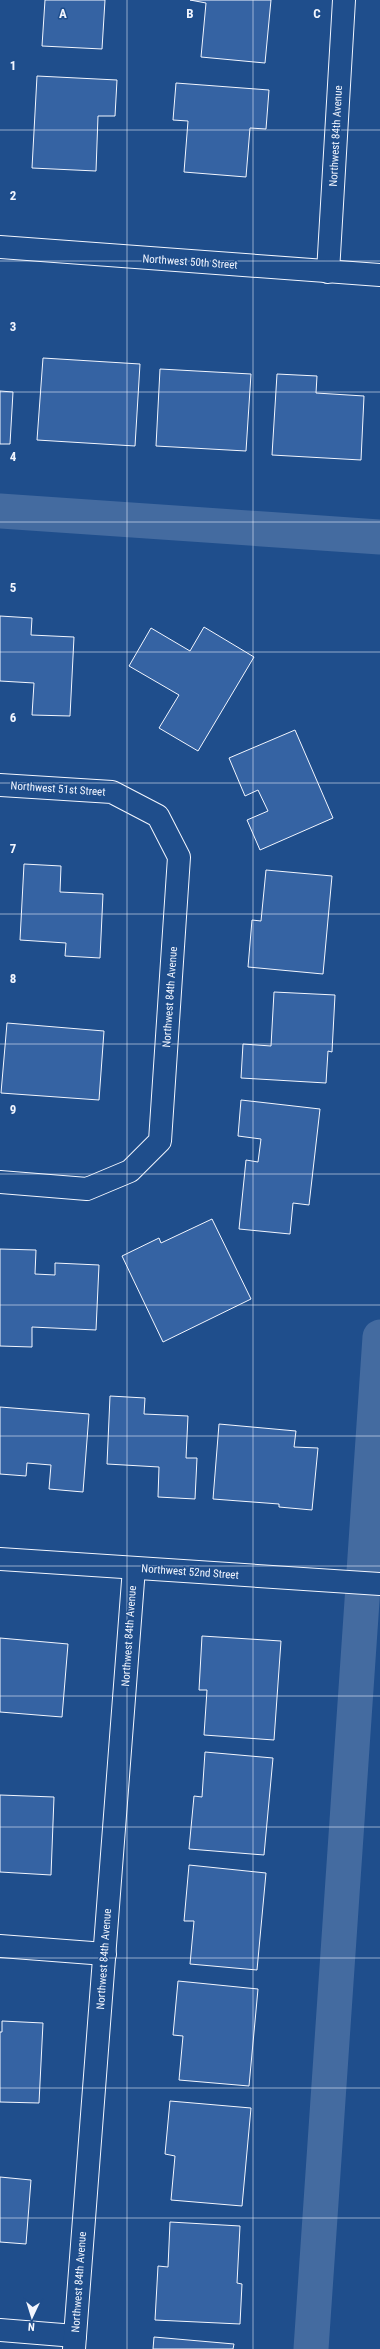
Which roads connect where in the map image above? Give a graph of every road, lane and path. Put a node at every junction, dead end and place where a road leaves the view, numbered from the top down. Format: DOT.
graph roads {
  1 [pos="344,0"];
  2 [pos="0,247"];
  3 [pos="328,272"];
  4 [pos="380,275"];
  5 [pos="0,785"];
  6 [pos="158,816"];
  7 [pos="0,1182"];
  8 [pos="0,1560"];
  9 [pos="134,1568"];
  10 [pos="380,1584"];
  11 [pos="0,1946"];
  12 [pos="105,1954"];
  13 [pos="0,2330"];
  14 [pos="75,2342"];
  1 -- 3 [label="street, Northwest 84th Avenue"];
  2 -- 3 [label="street, Northwest 50th Street"];
  3 -- 4 [label="street, Northwest 50th Street"];
  5 -- 6 [label="street, Northwest 51st Street"];
  6 -- 7 [label="street, Northwest 84th Avenue"];
  8 -- 9 [label="street, Northwest 52nd Street"];
  9 -- 10 [label="street, Northwest 52nd Street"];
  9 -- 12 [label="street, Northwest 84th Avenue"];
  11 -- 12 [label="street"];
  12 -- 14 [label="street, Northwest 84th Avenue"];
  13 -- 14 [label="street"];
}
